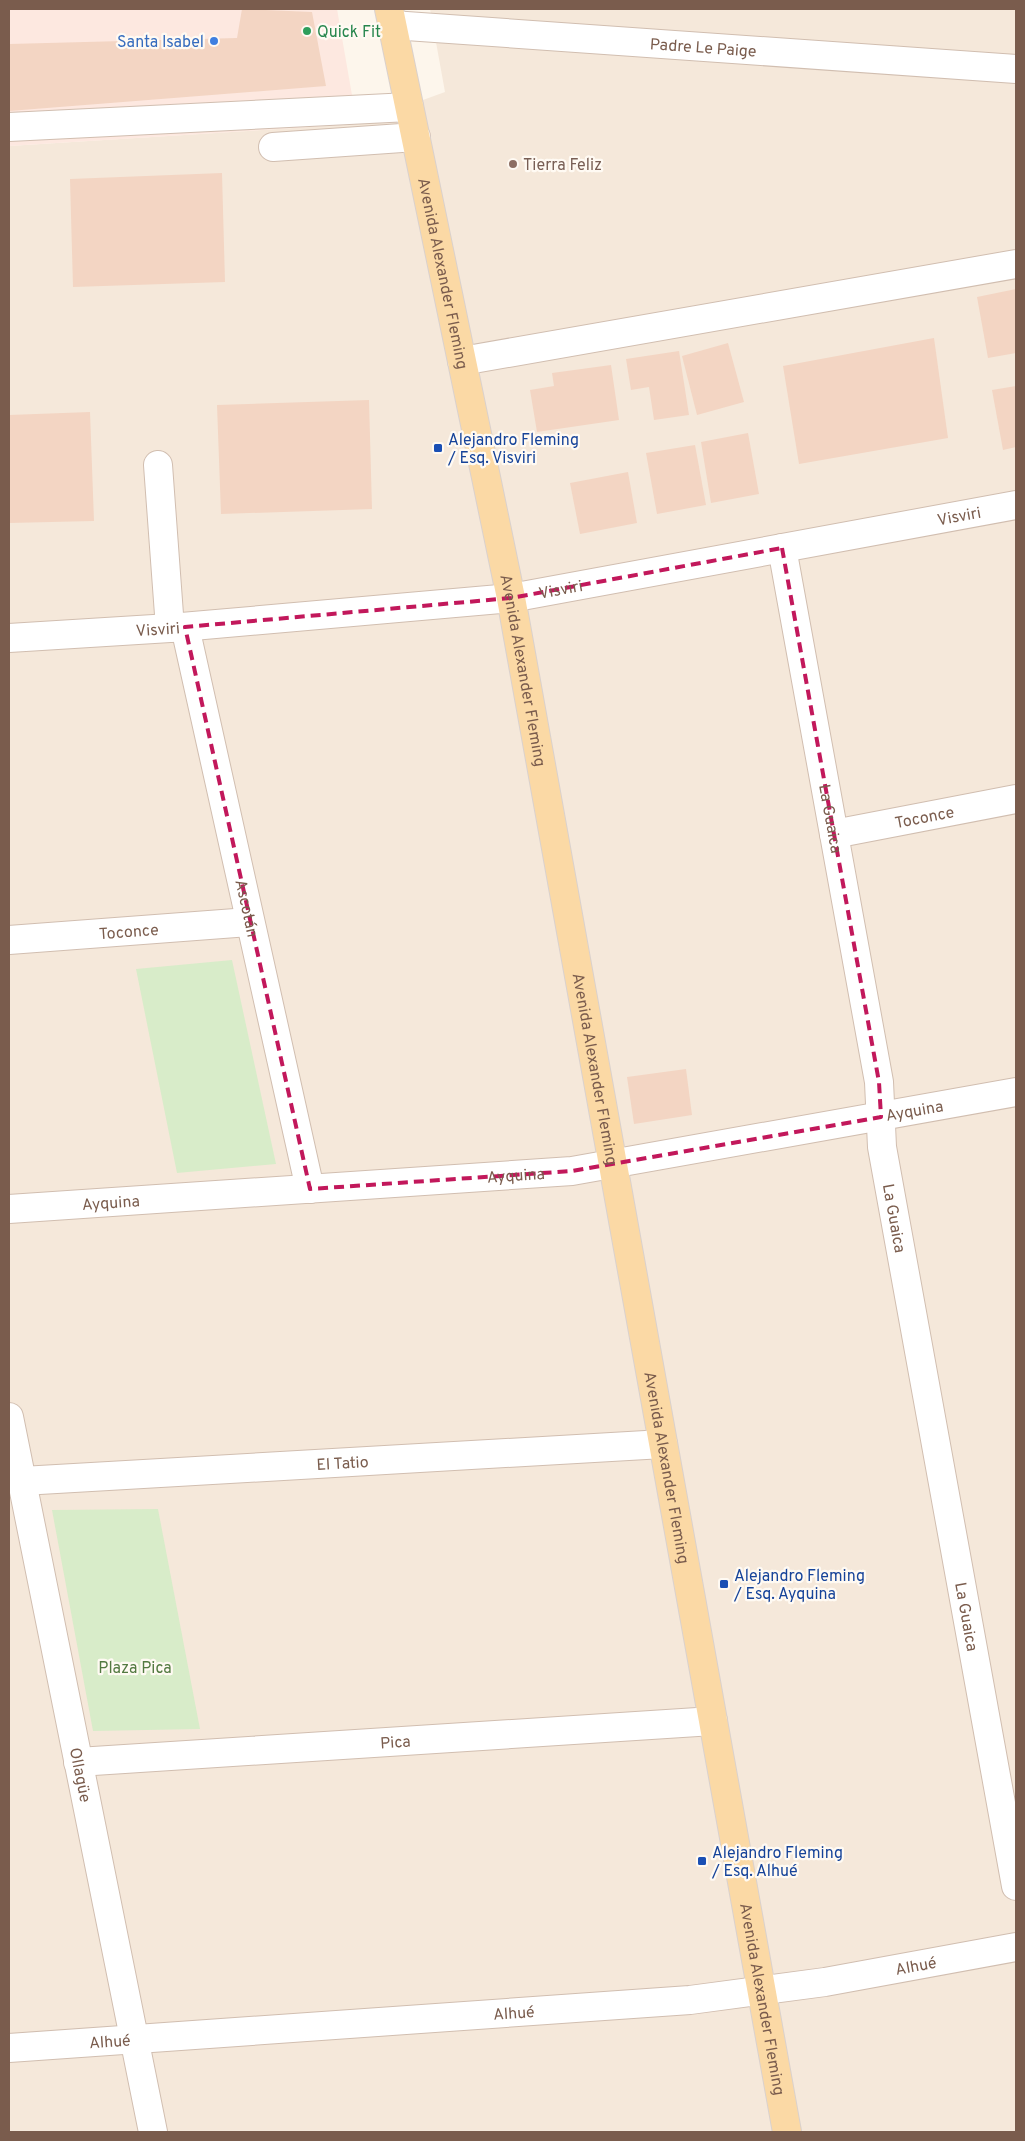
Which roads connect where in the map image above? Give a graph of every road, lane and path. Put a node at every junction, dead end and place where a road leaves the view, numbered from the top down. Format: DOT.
graph roads {
  1 [pos="391,17"];
  2 [pos="1016,69"];
  3 [pos="409,107"];
  4 [pos="9,127"];
  5 [pos="416,136"];
  6 [pos="272,147"];
  7 [pos="1016,264"];
  8 [pos="462,361"];
  9 [pos="158,465"];
  10 [pos="1016,505"];
  11 [pos="782,548"];
  12 [pos="511,598"];
  13 [pos="178,628"];
  14 [pos="9,638"];
  15 [pos="1016,800"];
  16 [pos="834,834"];
  17 [pos="249,922"];
  18 [pos="9,940"];
  19 [pos="1016,1092"];
  20 [pos="881,1117"];
  21 [pos="613,1166"];
  22 [pos="310,1189"];
  23 [pos="9,1209"];
  24 [pos="9,1417"];
  25 [pos="663,1444"];
  26 [pos="22,1481"];
  27 [pos="713,1721"];
  28 [pos="78,1762"];
  29 [pos="1016,1886"];
  30 [pos="1016,1947"];
  31 [pos="762,1990"];
  32 [pos="134,2040"];
  33 [pos="9,2048"];
  34 [pos="153,2132"];
  35 [pos="788,2132"];
  1 -- 2 [label="street, Padre Le Paige"];
  1 -- 3 [label="main road, Avenida Alexander Fleming"];
  3 -- 4 [label="street"];
  3 -- 5 [label="main road, Avenida Alexander Fleming"];
  5 -- 6 [label="street"];
  5 -- 8 [label="main road, Avenida Alexander Fleming"];
  7 -- 8 [label="street"];
  8 -- 12 [label="main road, Avenida Alexander Fleming"];
  9 -- 13 [label="street, Ascotán"];
  10 -- 11 [label="street, Visviri"];
  11 -- 12 [label="street, Visviri"];
  11 -- 16 [label="street, La Guaica"];
  12 -- 13 [label="street, Visviri"];
  12 -- 21 [label="main road, Avenida Alexander Fleming"];
  13 -- 14 [label="street, Visviri"];
  13 -- 17 [label="street, Ascotán"];
  15 -- 16 [label="street, Toconce"];
  16 -- 20 [label="street, La Guaica"];
  17 -- 18 [label="street, Toconce"];
  17 -- 22 [label="street, Ascotán"];
  19 -- 20 [label="street, Ayquina"];
  20 -- 21 [label="street, Ayquina"];
  20 -- 29 [label="street, La Guaica"];
  21 -- 22 [label="street, Ayquina"];
  21 -- 25 [label="main road, Avenida Alexander Fleming"];
  22 -- 23 [label="street, Ayquina"];
  24 -- 26 [label="street, Ollagüe"];
  25 -- 26 [label="street, El Tatio"];
  25 -- 27 [label="main road, Avenida Alexander Fleming"];
  26 -- 28 [label="street, Ollagüe"];
  27 -- 28 [label="street, Pica"];
  27 -- 31 [label="main road, Avenida Alexander Fleming"];
  28 -- 32 [label="street, Ollagüe"];
  30 -- 31 [label="street, Alhué"];
  31 -- 32 [label="street, Alhué"];
  31 -- 35 [label="main road, Avenida Alexander Fleming"];
  32 -- 33 [label="street, Alhué"];
  32 -- 34 [label="street, Ollagüe"];
}
